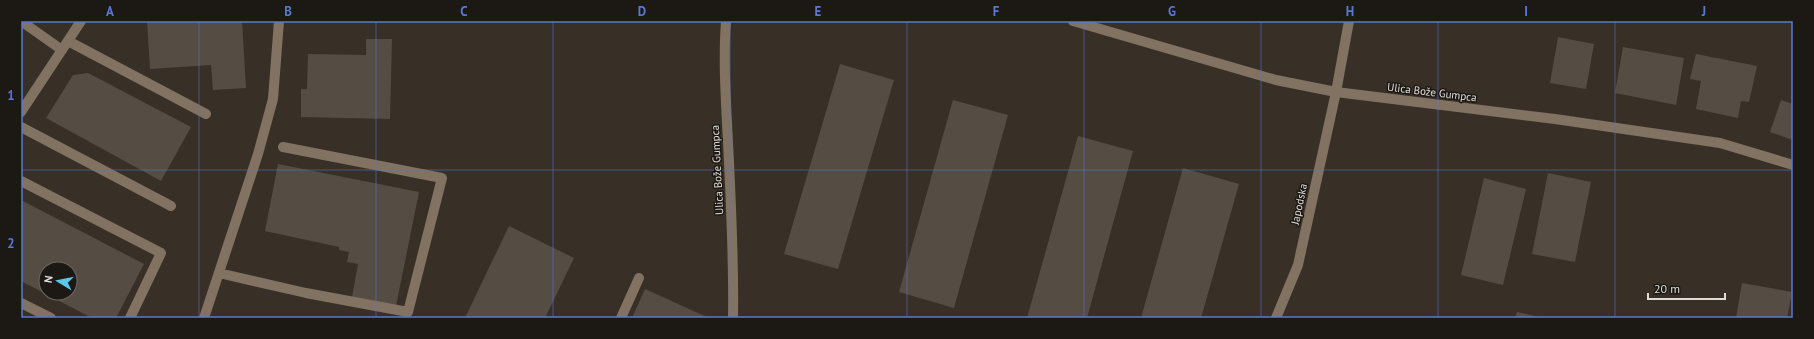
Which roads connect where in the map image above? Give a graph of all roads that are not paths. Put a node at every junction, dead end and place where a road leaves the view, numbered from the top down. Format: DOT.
graph roads {
  1 [pos="21,21"];
  2 [pos="81,21"];
  3 [pos="279,21"];
  4 [pos="726,21"];
  5 [pos="1073,21"];
  6 [pos="1349,21"];
  7 [pos="68,41"];
  8 [pos="62,50"];
  9 [pos="1336,92"];
  10 [pos="21,112"];
  11 [pos="206,114"];
  12 [pos="21,127"];
  13 [pos="283,147"];
  14 [pos="1793,165"];
  15 [pos="21,181"];
  16 [pos="171,206"];
  17 [pos="219,273"];
  18 [pos="639,278"];
  19 [pos="21,303"];
  20 [pos="51,318"];
  21 [pos="130,318"];
  22 [pos="204,318"];
  23 [pos="621,318"];
  24 [pos="733,318"];
  25 [pos="1276,318"];
  1 -- 8 [label="street"];
  2 -- 7 [label="street"];
  3 -- 17 [label="street"];
  4 -- 24 [label="street, Ulica Bože Gumpca"];
  5 -- 9 [label="street, Ulica Bože Gumpca"];
  6 -- 9 [label="street, Japodska"];
  7 -- 8 [label="street"];
  7 -- 11 [label="street"];
  8 -- 10 [label="street"];
  9 -- 14 [label="street, Ulica Bože Gumpca"];
  9 -- 25 [label="street, Japodska"];
  12 -- 16 [label="street"];
  13 -- 17 [label="street"];
  15 -- 21 [label="street"];
  17 -- 22 [label="street"];
  18 -- 23 [label="street"];
  19 -- 20 [label="street"];
}
